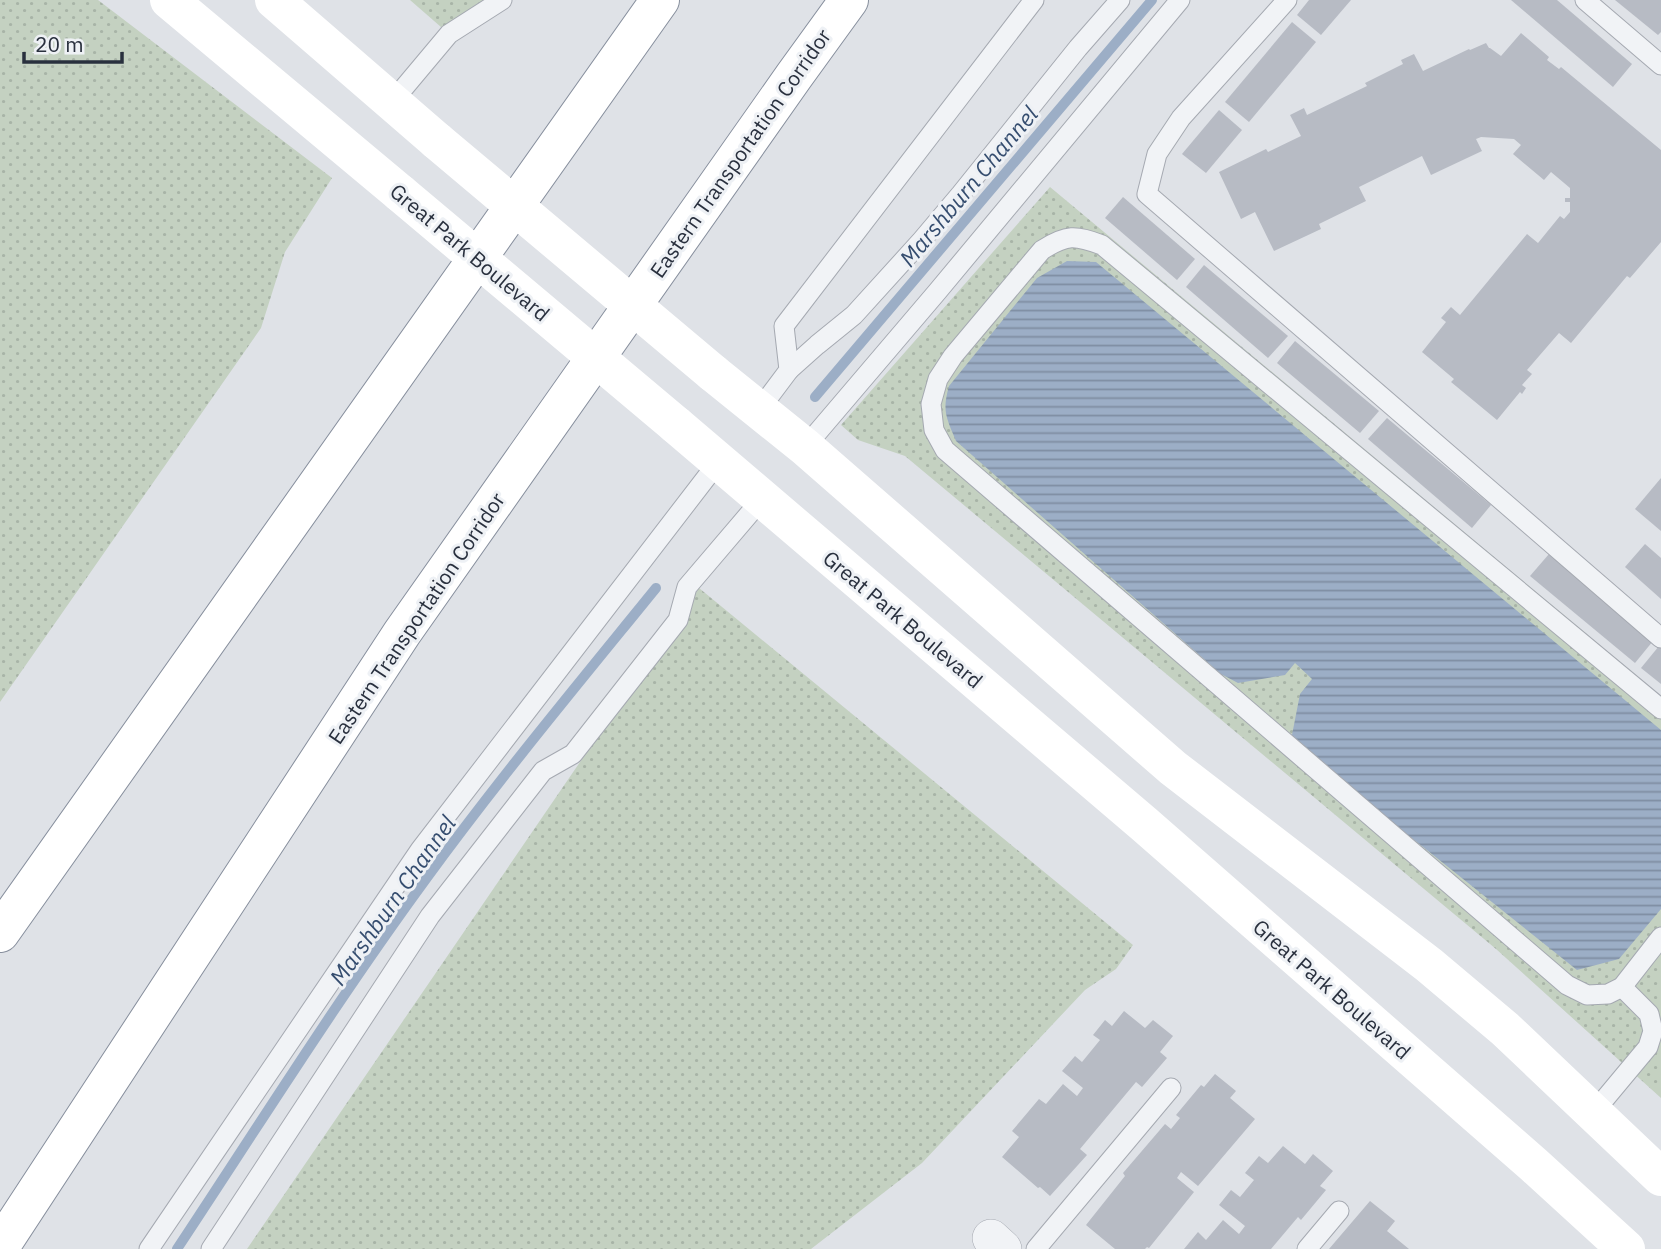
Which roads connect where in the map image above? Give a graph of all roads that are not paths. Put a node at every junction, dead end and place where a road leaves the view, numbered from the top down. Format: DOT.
graph roads {
  1 [pos="169,0"];
  2 [pos="274,0"];
  3 [pos="502,0"];
  4 [pos="660,0"];
  5 [pos="849,0"];
  6 [pos="1034,0"];
  7 [pos="1120,0"];
  8 [pos="1180,0"];
  9 [pos="1287,0"];
  10 [pos="1585,0"];
  11 [pos="1661,65"];
  12 [pos="392,102"];
  13 [pos="789,370"];
  14 [pos="759,410"];
  15 [pos="804,446"];
  16 [pos="719,461"];
  17 [pos="762,499"];
  18 [pos="1661,638"];
  19 [pos="1661,709"];
  20 [pos="0,933"];
  21 [pos="1661,937"];
  22 [pos="1622,987"];
  23 [pos="1171,1088"];
  24 [pos="1593,1113"];
  25 [pos="1661,1177"];
  26 [pos="1339,1211"];
  27 [pos="0,1247"];
  28 [pos="149,1249"];
  29 [pos="211,1249"];
  30 [pos="1036,1249"];
  31 [pos="1307,1249"];
  32 [pos="1626,1249"];
  1 -- 16 [label="main road, Great Park Boulevard, bridge"];
  2 -- 12 [label="main road"];
  3 -- 12 [label="lane"];
  4 -- 20 [label="main road"];
  5 -- 27 [label="main road, Eastern Transportation Corridor"];
  6 -- 13 [label="lane"];
  7 -- 13 [label="lane"];
  8 -- 15 [label="lane"];
  9 -- 18 [label="lane"];
  10 -- 11 [label="lane"];
  12 -- 14 [label="main road, bridge"];
  13 -- 14 [label="lane"];
  14 -- 15 [label="main road"];
  15 -- 24 [label="main road"];
  16 -- 17 [label="main road, Great Park Boulevard"];
  16 -- 28 [label="lane"];
  17 -- 29 [label="lane"];
  17 -- 32 [label="main road, Great Park Boulevard"];
  19 -- 22 [label="lane"];
  21 -- 22 [label="lane"];
  22 -- 24 [label="lane"];
  23 -- 30 [label="lane"];
  24 -- 25 [label="main road"];
  26 -- 31 [label="lane"];
}
